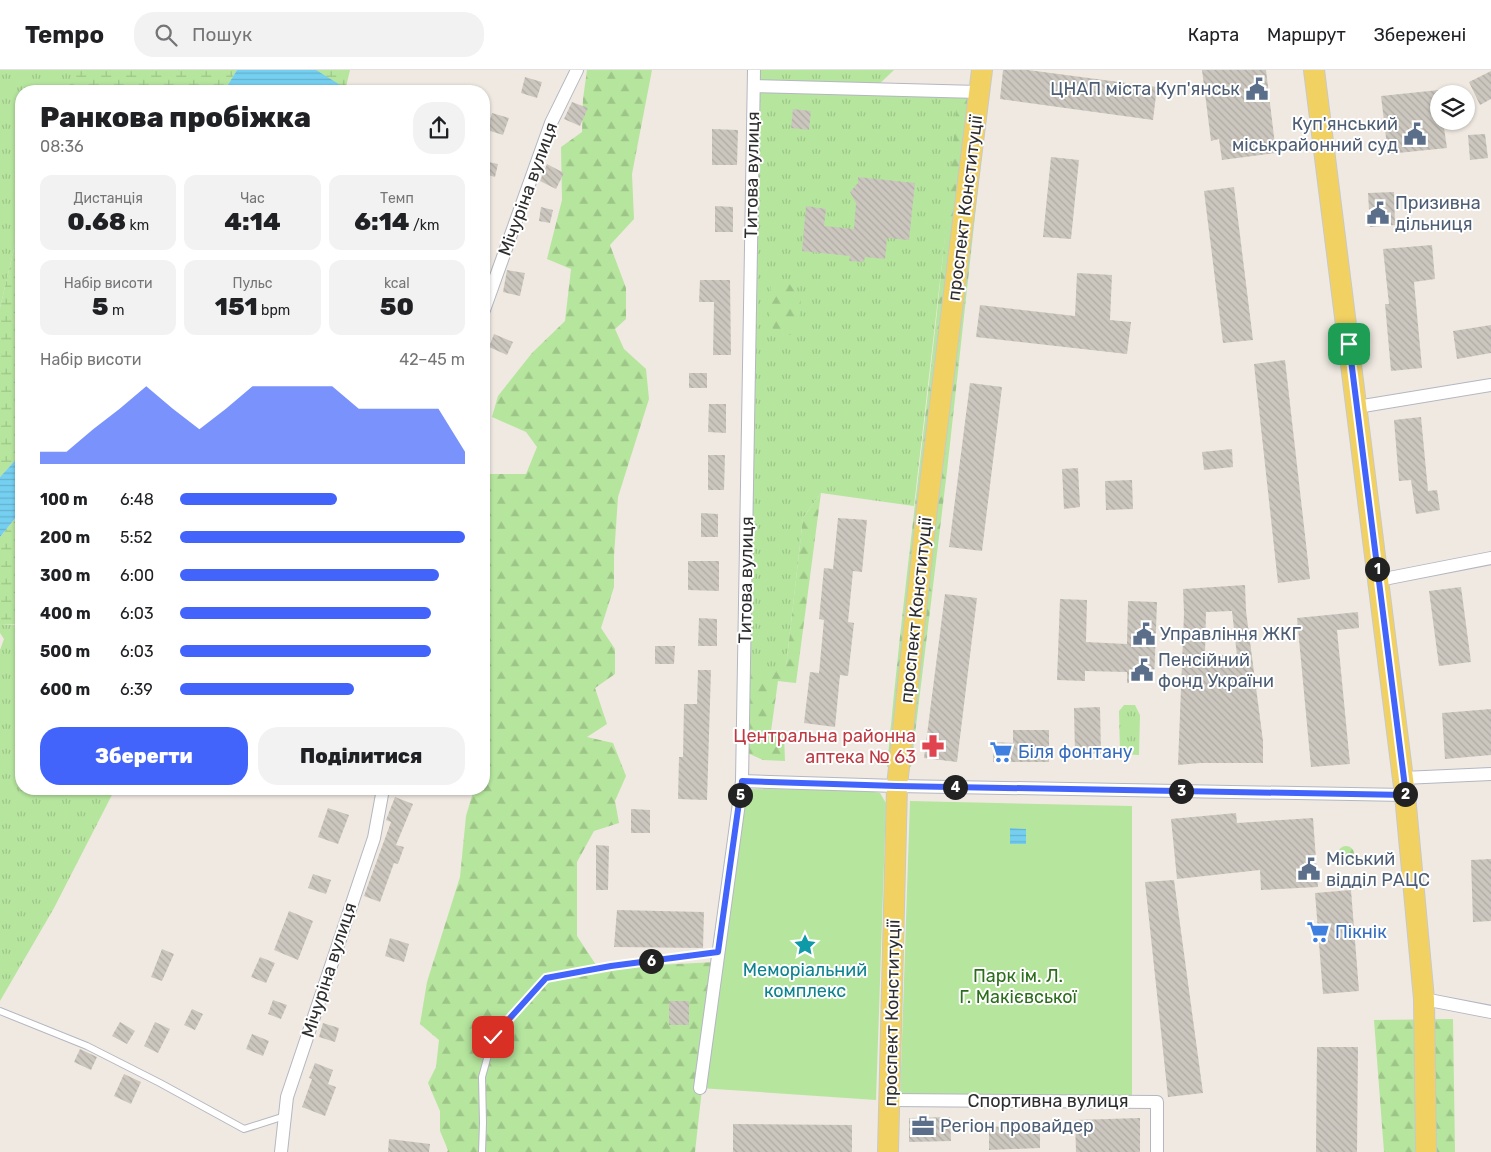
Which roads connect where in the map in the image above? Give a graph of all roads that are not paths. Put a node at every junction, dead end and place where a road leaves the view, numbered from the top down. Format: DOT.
graph roads {
  1 [pos="577,70"];
  2 [pos="754,70"];
  3 [pos="982,70"];
  4 [pos="1314,70"];
  5 [pos="754,86"];
  6 [pos="980,92"];
  7 [pos="490,293"];
  8 [pos="1491,385"];
  9 [pos="1357,408"];
  10 [pos="1491,558"];
  11 [pos="1379,580"];
  12 [pos="1491,774"];
  13 [pos="742,781"];
  14 [pos="897,786"];
  15 [pos="1404,787"];
  16 [pos="383,795"];
  17 [pos="718,952"];
  18 [pos="1424,999"];
  19 [pos="0,1011"];
  20 [pos="1491,1012"];
  21 [pos="700,1088"];
  22 [pos="889,1100"];
  23 [pos="285,1116"];
  24 [pos="280,1152"];
  25 [pos="482,1152"];
  26 [pos="888,1152"];
  27 [pos="1157,1152"];
  28 [pos="1426,1152"];
  1 -- 7 [label="street, Мічуріна вулиця"];
  2 -- 5 [label="street, Титова вулиця"];
  3 -- 6 [label="main road, проспект Конституції"];
  4 -- 9 [label="main road"];
  5 -- 6 [label="street"];
  5 -- 13 [label="street, Титова вулиця"];
  6 -- 14 [label="main road, проспект Конституції"];
  8 -- 9 [label="street"];
  9 -- 11 [label="main road"];
  10 -- 11 [label="street"];
  11 -- 15 [label="main road"];
  12 -- 15 [label="street"];
  13 -- 14 [label="street"];
  13 -- 17 [label="street, Титова вулиця"];
  14 -- 15 [label="street"];
  14 -- 22 [label="main road, проспект Конституції"];
  15 -- 18 [label="main road"];
  16 -- 23 [label="street, Мічуріна вулиця"];
  17 -- 21 [label="street, Титова вулиця"];
  17 -- 25 [label="lane"];
  18 -- 20 [label="street"];
  18 -- 28 [label="main road"];
  19 -- 23 [label="lane"];
  22 -- 26 [label="main road, проспект Конституції"];
  22 -- 27 [label="street, Спортивна вулиця"];
  23 -- 24 [label="street, Мічуріна вулиця"];
}
